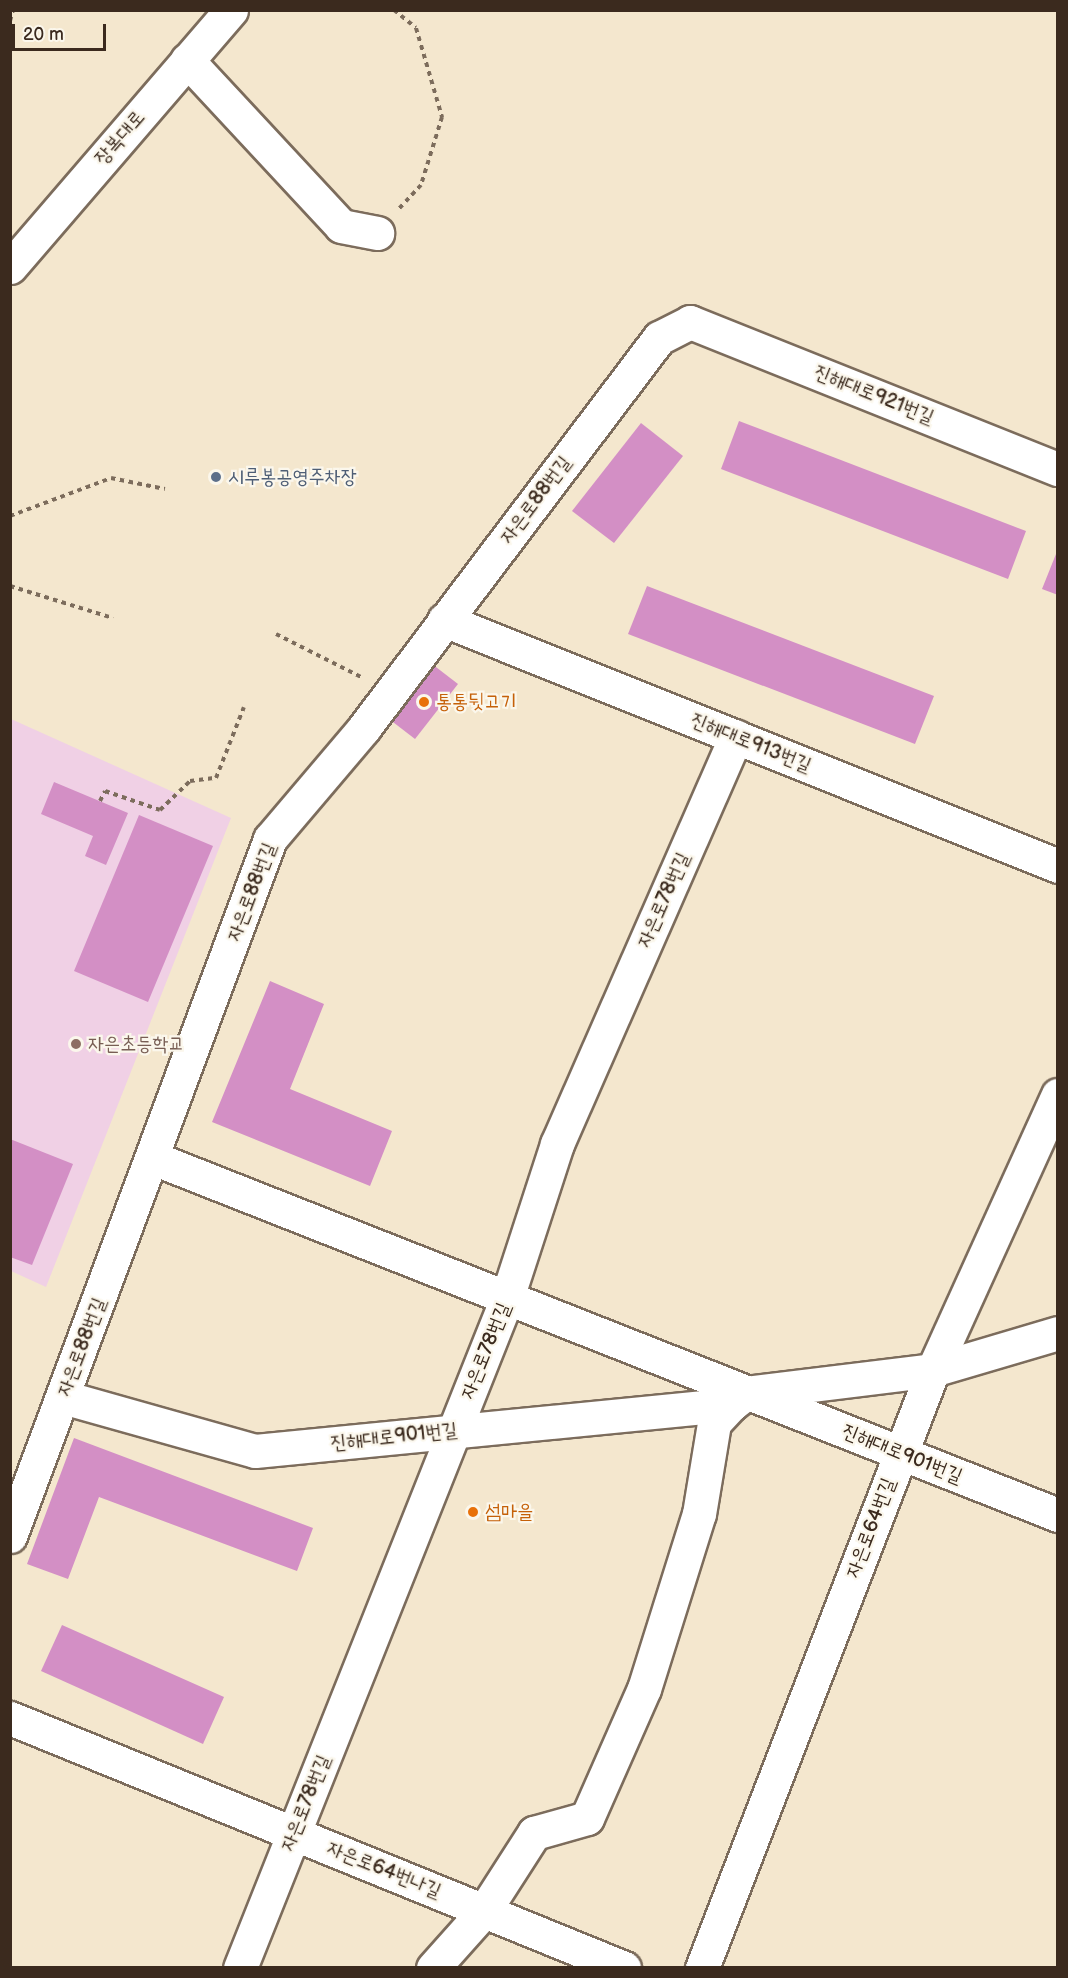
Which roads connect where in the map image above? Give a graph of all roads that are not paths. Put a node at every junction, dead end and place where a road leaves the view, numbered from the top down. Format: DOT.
graph roads {
  1 [pos="231,10"];
  2 [pos="188,60"];
  3 [pos="377,233"];
  4 [pos="10,267"];
  5 [pos="690,322"];
  6 [pos="1058,469"];
  7 [pos="444,620"];
  8 [pos="736,737"];
  9 [pos="1058,866"];
  10 [pos="1058,1095"];
  11 [pos="153,1158"];
  12 [pos="507,1298"];
  13 [pos="1058,1333"];
  14 [pos="933,1370"];
  15 [pos="63,1397"];
  16 [pos="739,1398"];
  17 [pos="454,1432"];
  18 [pos="900,1453"];
  19 [pos="1058,1515"];
  20 [pos="10,1536"];
  21 [pos="10,1718"];
  22 [pos="294,1833"];
  23 [pos="484,1911"];
  24 [pos="240,1968"];
  25 [pos="433,1968"];
  26 [pos="624,1968"];
  27 [pos="702,1968"];
  1 -- 2 [label="street, 장복대로"];
  2 -- 3 [label="street"];
  2 -- 4 [label="street, 장복대로"];
  5 -- 6 [label="street, 진해대로921번길"];
  5 -- 7 [label="street, 자은로88번길"];
  7 -- 8 [label="street, 진해대로913번길"];
  7 -- 11 [label="street, 자은로88번길"];
  8 -- 9 [label="street, 진해대로913번길"];
  8 -- 12 [label="street, 자은로78번길"];
  10 -- 14 [label="street, 자은로64번길"];
  11 -- 12 [label="street, 진해대로901번길"];
  11 -- 15 [label="street, 자은로88번길"];
  12 -- 16 [label="street, 진해대로901번길"];
  12 -- 17 [label="street, 자은로78번길"];
  13 -- 14 [label="street"];
  14 -- 16 [label="street"];
  14 -- 18 [label="street, 자은로64번길"];
  15 -- 17 [label="street, 진해대로901번길"];
  15 -- 20 [label="street, 자은로88번길"];
  16 -- 17 [label="street, 진해대로901번길"];
  16 -- 18 [label="street, 진해대로901번길"];
  16 -- 23 [label="street"];
  17 -- 22 [label="street, 자은로78번길"];
  18 -- 19 [label="street, 진해대로901번길"];
  18 -- 27 [label="street, 자은로64번길"];
  21 -- 22 [label="street, 자은로64번나길"];
  22 -- 23 [label="street, 자은로64번나길"];
  22 -- 24 [label="street, 자은로78번길"];
  23 -- 25 [label="street"];
  23 -- 26 [label="street, 자은로64번나길"];
}
